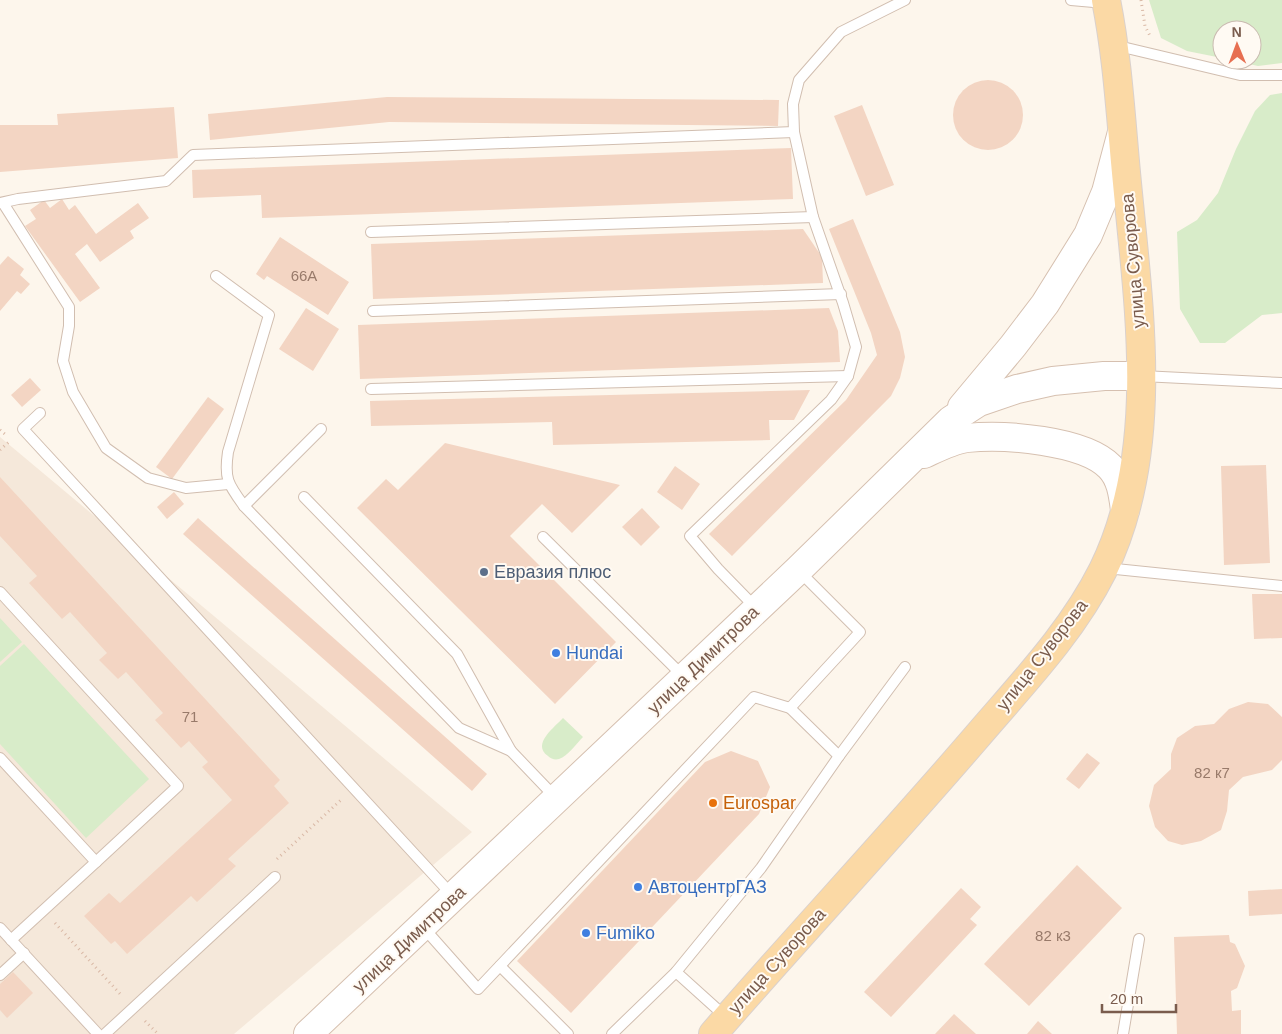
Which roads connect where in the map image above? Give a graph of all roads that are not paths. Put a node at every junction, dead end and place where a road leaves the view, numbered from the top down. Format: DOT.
graph roads {
  1 [pos="906,0"];
  2 [pos="1071,0"];
  3 [pos="1106,2"];
  4 [pos="1113,44"];
  5 [pos="1282,75"];
  6 [pos="1122,131"];
  7 [pos="794,132"];
  8 [pos="1,203"];
  9 [pos="813,217"];
  10 [pos="371,232"];
  11 [pos="216,276"];
  12 [pos="841,294"];
  13 [pos="373,311"];
  14 [pos="848,376"];
  15 [pos="1141,376"];
  16 [pos="1282,383"];
  17 [pos="371,389"];
  18 [pos="40,414"];
  19 [pos="951,420"];
  20 [pos="321,429"];
  21 [pos="909,461"];
  22 [pos="228,484"];
  23 [pos="304,497"];
  24 [pos="244,506"];
  25 [pos="1125,510"];
  26 [pos="542,537"];
  27 [pos="1104,568"];
  28 [pos="798,570"];
  29 [pos="1282,586"];
  30 [pos="0,592"];
  31 [pos="757,609"];
  32 [pos="905,666"];
  33 [pos="684,678"];
  34 [pos="790,708"];
  35 [pos="511,751"];
  36 [pos="839,756"];
  37 [pos="0,758"];
  38 [pos="557,798"];
  39 [pos="96,862"];
  40 [pos="275,877"];
  41 [pos="454,896"];
  42 [pos="423,926"];
  43 [pos="0,928"];
  44 [pos="1138,939"];
  45 [pos="11,940"];
  46 [pos="24,953"];
  47 [pos="500,966"];
  48 [pos="676,972"];
  49 [pos="0,975"];
  50 [pos="720,1026"];
  51 [pos="98,1034"];
  52 [pos="104,1034"];
  53 [pos="308,1034"];
  54 [pos="568,1034"];
  55 [pos="612,1034"];
  56 [pos="1123,1034"];
  1 -- 7 [label="lane"];
  2 -- 3 [label="lane"];
  3 -- 4 [label="main road, улица Суворова"];
  4 -- 5 [label="lane"];
  4 -- 6 [label="main road, улица Суворова"];
  6 -- 15 [label="main road, улица Суворова"];
  6 -- 19 [label="main road"];
  7 -- 8 [label="lane"];
  7 -- 9 [label="lane"];
  8 -- 22 [label="lane"];
  9 -- 10 [label="lane"];
  9 -- 12 [label="lane"];
  11 -- 22 [label="lane"];
  12 -- 13 [label="lane"];
  12 -- 14 [label="lane"];
  14 -- 17 [label="lane"];
  14 -- 31 [label="lane"];
  15 -- 16 [label="lane"];
  15 -- 19 [label="main road, улица Димитрова"];
  15 -- 25 [label="main road, улица Суворова"];
  18 -- 41 [label="lane"];
  19 -- 21 [label="main road, улица Димитрова"];
  20 -- 24 [label="lane"];
  21 -- 25 [label="main road"];
  21 -- 28 [label="main road, улица Димитрова"];
  22 -- 24 [label="lane"];
  23 -- 35 [label="lane"];
  24 -- 35 [label="lane"];
  25 -- 27 [label="main road, улица Суворова"];
  26 -- 33 [label="lane"];
  27 -- 29 [label="lane"];
  27 -- 50 [label="main road, улица Суворова"];
  28 -- 31 [label="main road, улица Димитрова"];
  28 -- 34 [label="lane"];
  30 -- 39 [label="lane"];
  31 -- 33 [label="main road, улица Димитрова"];
  32 -- 36 [label="lane"];
  33 -- 38 [label="main road, улица Димитрова"];
  34 -- 36 [label="lane"];
  34 -- 47 [label="lane"];
  35 -- 38 [label="lane"];
  36 -- 48 [label="lane"];
  37 -- 39 [label="lane"];
  38 -- 41 [label="main road, улица Димитрова"];
  39 -- 45 [label="lane"];
  40 -- 52 [label="lane"];
  41 -- 42 [label="main road, улица Димитрова"];
  42 -- 47 [label="lane"];
  42 -- 53 [label="main road, улица Димитрова"];
  43 -- 45 [label="lane"];
  44 -- 56 [label="lane"];
  45 -- 46 [label="lane"];
  46 -- 49 [label="lane"];
  46 -- 51 [label="lane"];
  47 -- 54 [label="lane"];
  48 -- 50 [label="lane"];
  48 -- 55 [label="lane"];
}
